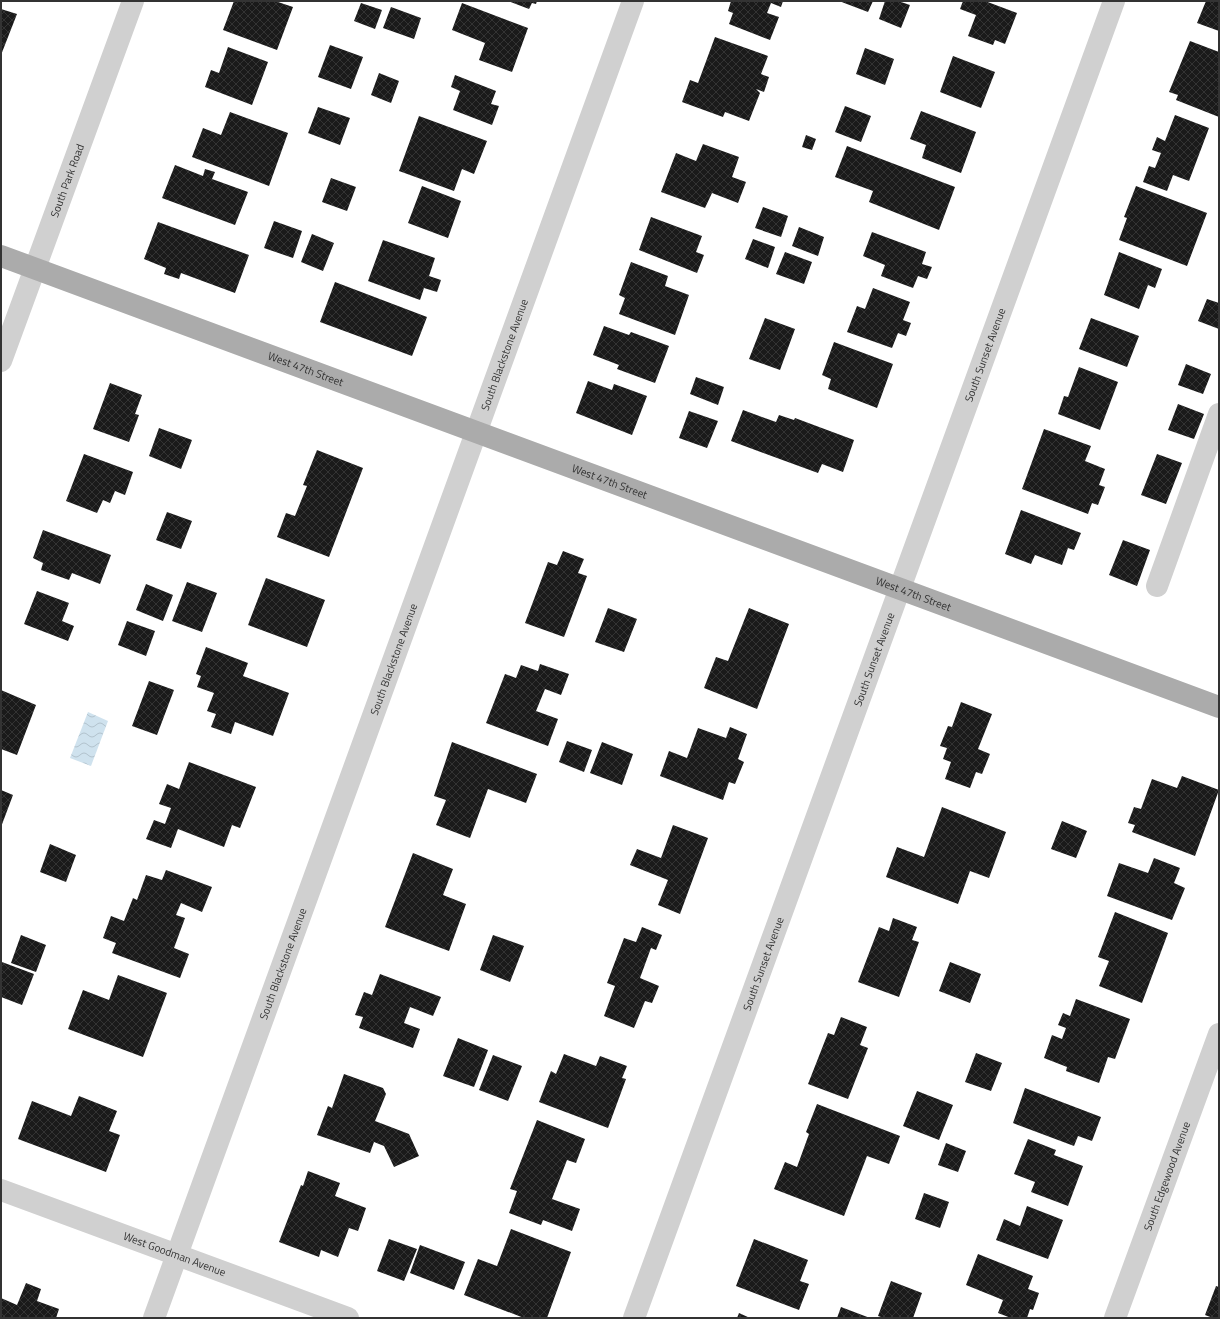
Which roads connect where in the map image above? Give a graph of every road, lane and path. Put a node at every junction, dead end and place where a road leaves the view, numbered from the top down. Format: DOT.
graph roads {
  1 [pos="133,1"];
  2 [pos="633,1"];
  3 [pos="1114,1"];
  4 [pos="1,256"];
  5 [pos="35,268"];
  6 [pos="1,361"];
  7 [pos="1219,414"];
  8 [pos="475,431"];
  9 [pos="1157,586"];
  10 [pos="899,588"];
  11 [pos="1219,707"];
  12 [pos="1219,1034"];
  13 [pos="1,1190"];
  14 [pos="177,1256"];
  15 [pos="154,1318"];
  16 [pos="348,1318"];
  17 [pos="634,1318"];
  18 [pos="1115,1318"];
  1 -- 5 [label="street, South Park Road"];
  2 -- 8 [label="street, South Blackstone Avenue"];
  3 -- 10 [label="street, South Sunset Avenue"];
  4 -- 5 [label="main road, West 47th Street"];
  5 -- 6 [label="street, South Park Road"];
  5 -- 8 [label="main road, West 47th Street"];
  7 -- 9 [label="street"];
  8 -- 10 [label="main road, West 47th Street"];
  8 -- 14 [label="street, South Blackstone Avenue"];
  10 -- 11 [label="main road, West 47th Street"];
  10 -- 17 [label="street, South Sunset Avenue"];
  12 -- 18 [label="street, South Edgewood Avenue"];
  13 -- 14 [label="street, West Goodman Avenue"];
  14 -- 15 [label="street, South Blackstone Avenue"];
  14 -- 16 [label="street, West Goodman Avenue"];
}
